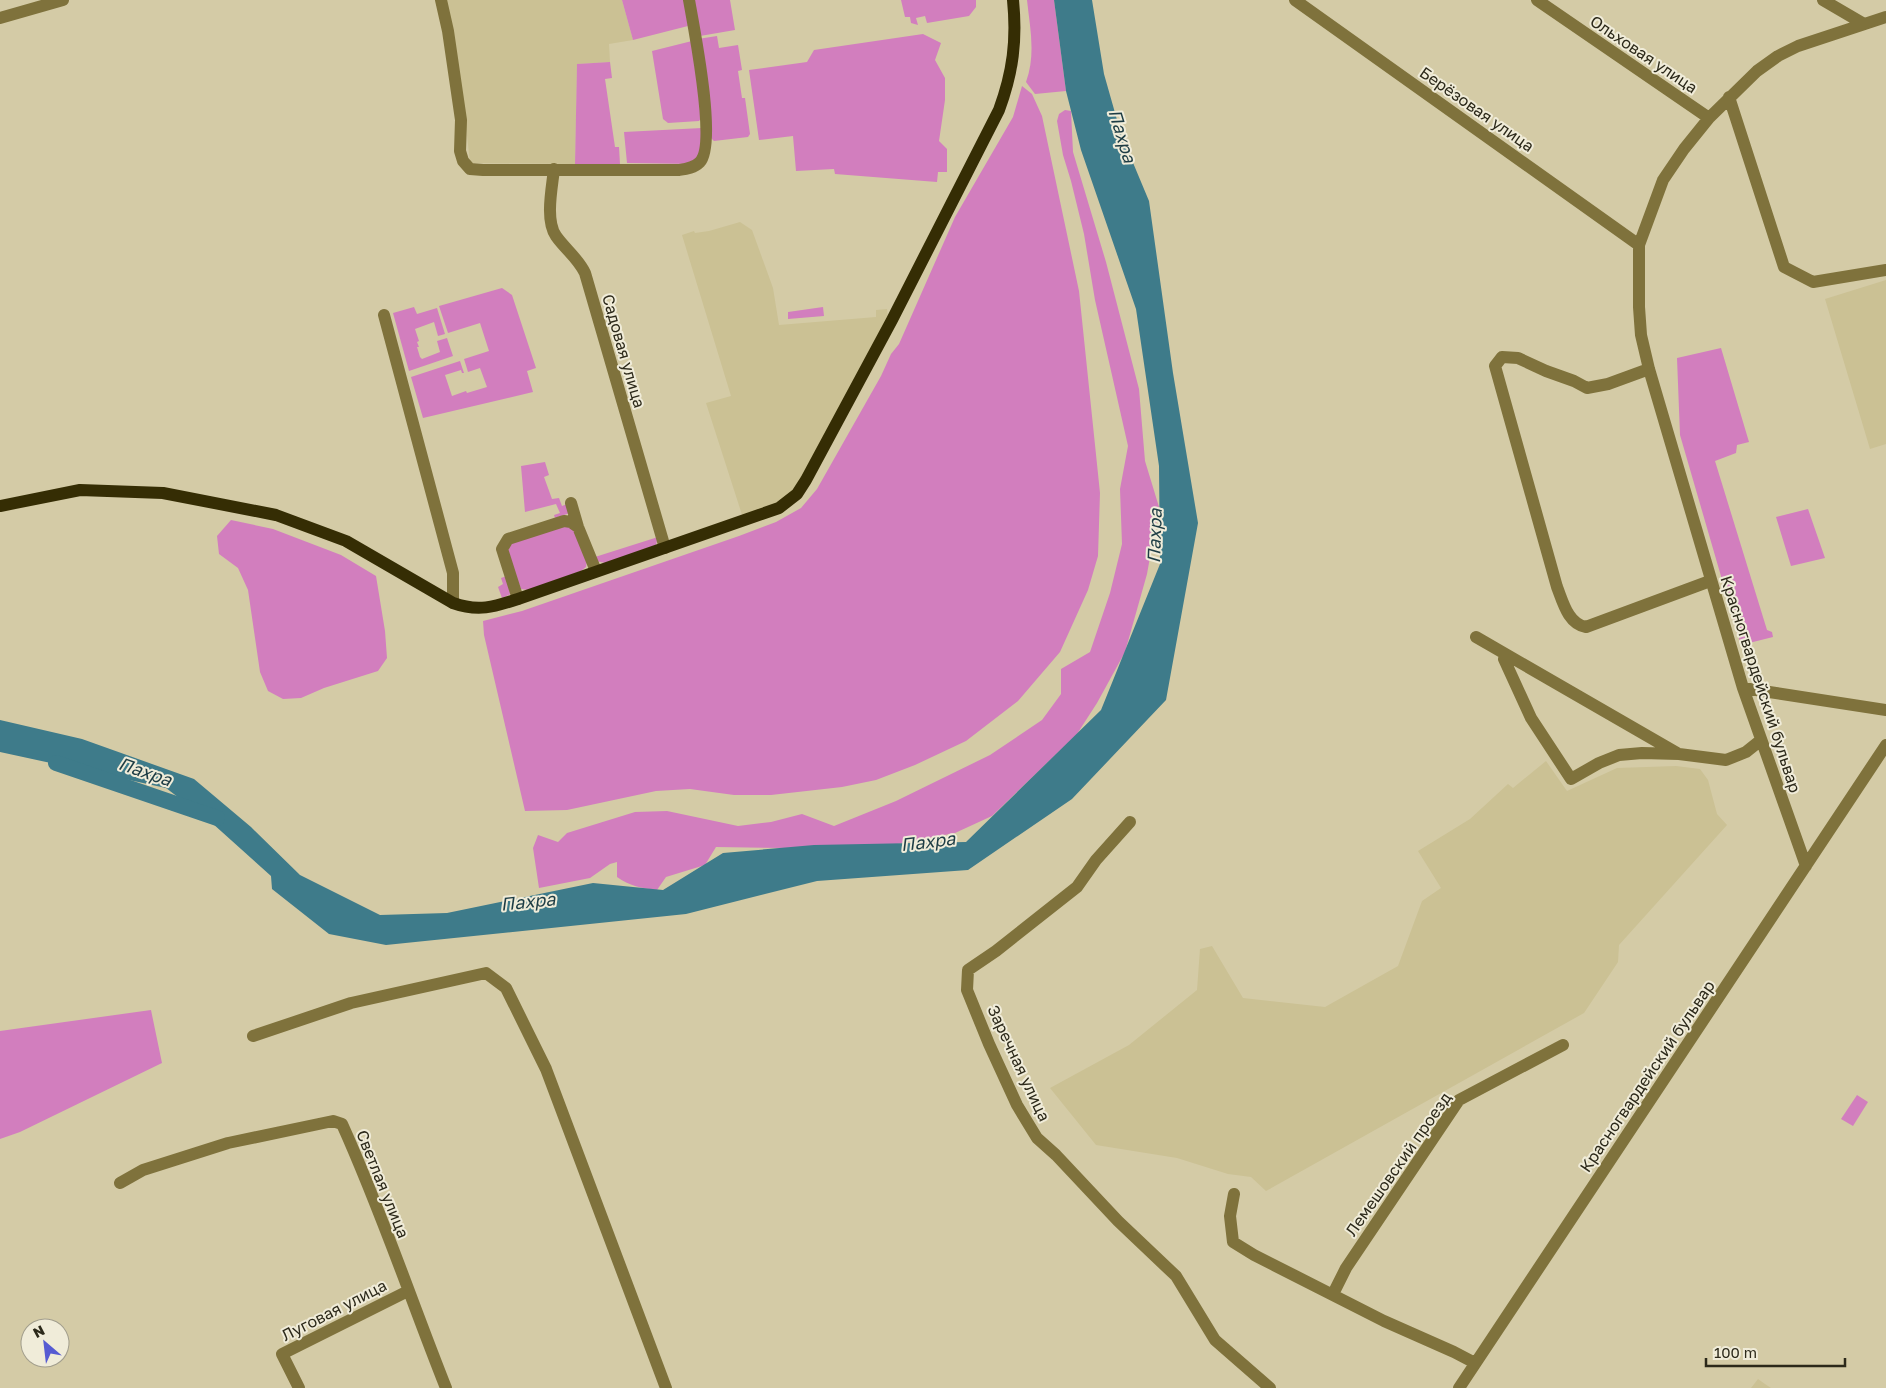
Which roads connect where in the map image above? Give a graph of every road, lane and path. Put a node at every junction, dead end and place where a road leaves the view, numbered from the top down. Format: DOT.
graph roads {
  1 [pos="63,0"];
  2 [pos="441,0"];
  3 [pos="690,0"];
  4 [pos="1013,0"];
  5 [pos="1295,0"];
  6 [pos="1537,0"];
  7 [pos="1823,0"];
  8 [pos="1886,17"];
  9 [pos="0,18"];
  10 [pos="1864,24"];
  11 [pos="1729,97"];
  12 [pos="1709,118"];
  13 [pos="554,169"];
  14 [pos="1639,245"];
  15 [pos="1886,270"];
  16 [pos="384,315"];
  17 [pos="1649,369"];
  18 [pos="571,503"];
  19 [pos="0,506"];
  20 [pos="578,527"];
  21 [pos="664,548"];
  22 [pos="596,571"];
  23 [pos="1710,581"];
  24 [pos="518,598"];
  25 [pos="453,603"];
  26 [pos="1476,636"];
  27 [pos="1507,655"];
  28 [pos="1743,688"];
  29 [pos="1886,710"];
  30 [pos="1761,740"];
  31 [pos="1886,745"];
  32 [pos="1679,754"];
  33 [pos="1130,822"];
  34 [pos="1806,866"];
  35 [pos="253,1036"];
  36 [pos="1563,1045"];
  37 [pos="120,1183"];
  38 [pos="1234,1194"];
  39 [pos="408,1291"];
  40 [pos="1333,1294"];
  41 [pos="1475,1363"];
  42 [pos="299,1388"];
  43 [pos="446,1388"];
  44 [pos="666,1388"];
  45 [pos="1270,1388"];
  46 [pos="1459,1388"];
  1 -- 9 [label="street"];
  2 -- 13 [label="street"];
  3 -- 13 [label="street"];
  4 -- 21 [label="main road"];
  5 -- 14 [label="street, Берёзовая улица"];
  6 -- 12 [label="street, Ольховая улица"];
  7 -- 10 [label="street"];
  8 -- 10 [label="street, Красногвардейский бульвар"];
  10 -- 11 [label="street, Красногвардейский бульвар"];
  11 -- 12 [label="street, Красногвардейский бульвар"];
  11 -- 15 [label="street"];
  12 -- 14 [label="street, Красногвардейский бульвар"];
  13 -- 21 [label="street, Садовая улица"];
  14 -- 17 [label="street, Красногвардейский бульвар"];
  16 -- 25 [label="street"];
  17 -- 23 [label="street, Красногвардейский бульвар"];
  17 -- 23 [label="street"];
  18 -- 20 [label="street"];
  19 -- 25 [label="main road"];
  20 -- 22 [label="street"];
  20 -- 24 [label="street"];
  21 -- 22 [label="main road"];
  22 -- 24 [label="main road"];
  23 -- 28 [label="street, Красногвардейский бульвар"];
  24 -- 25 [label="main road"];
  26 -- 27 [label="street"];
  27 -- 32 [label="street"];
  27 -- 32 [label="street"];
  28 -- 29 [label="street"];
  28 -- 30 [label="street, Красногвардейский бульвар"];
  30 -- 32 [label="street"];
  30 -- 34 [label="street, Красногвардейский бульвар"];
  31 -- 34 [label="street"];
  33 -- 45 [label="street, Заречная улица"];
  34 -- 41 [label="street, Красногвардейский бульвар"];
  35 -- 44 [label="street"];
  36 -- 40 [label="street, Лемешовский проезд"];
  37 -- 39 [label="street, Светлая улица"];
  38 -- 40 [label="street"];
  39 -- 42 [label="street, Луговая улица"];
  39 -- 43 [label="street, Светлая улица"];
  40 -- 41 [label="street"];
  41 -- 46 [label="street, Красногвардейский бульвар"];
}
